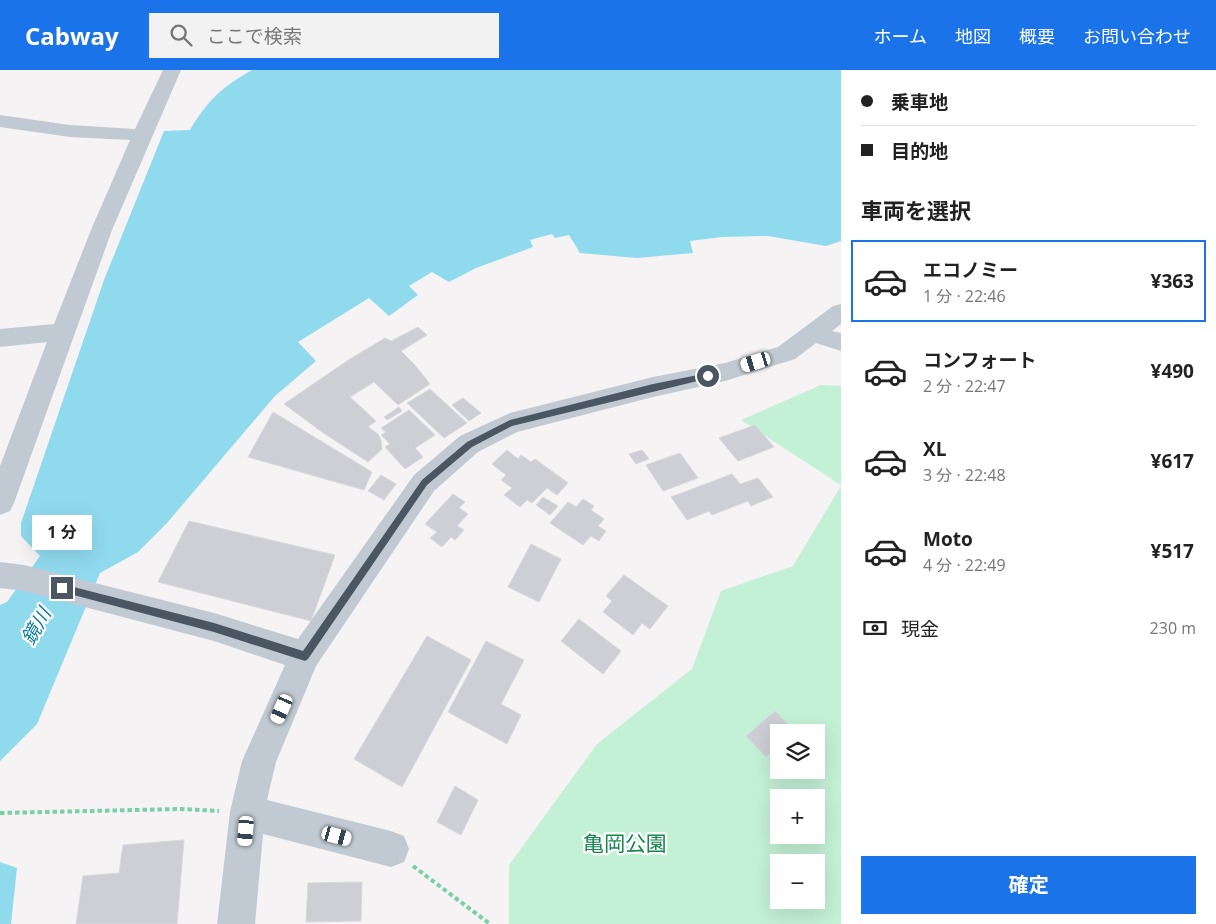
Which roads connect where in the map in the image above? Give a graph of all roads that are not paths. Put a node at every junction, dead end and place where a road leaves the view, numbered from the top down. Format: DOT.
graph roads {
  1 [pos="172,70"];
  2 [pos="0,121"];
  3 [pos="143,135"];
  4 [pos="841,312"];
  5 [pos="61,332"];
  6 [pos="813,334"];
  7 [pos="0,338"];
  8 [pos="841,342"];
  9 [pos="0,503"];
  10 [pos="12,577"];
  11 [pos="305,656"];
  12 [pos="247,812"];
  13 [pos="390,849"];
  14 [pos="236,924"];
  1 -- 3 [label="street"];
  2 -- 3 [label="street"];
  3 -- 5 [label="street"];
  4 -- 6 [label="street"];
  5 -- 7 [label="street"];
  5 -- 9 [label="street"];
  6 -- 8 [label="street"];
  6 -- 11 [label="street"];
  10 -- 11 [label="street"];
  11 -- 12 [label="street"];
  12 -- 13 [label="street"];
  12 -- 14 [label="street"];
}
